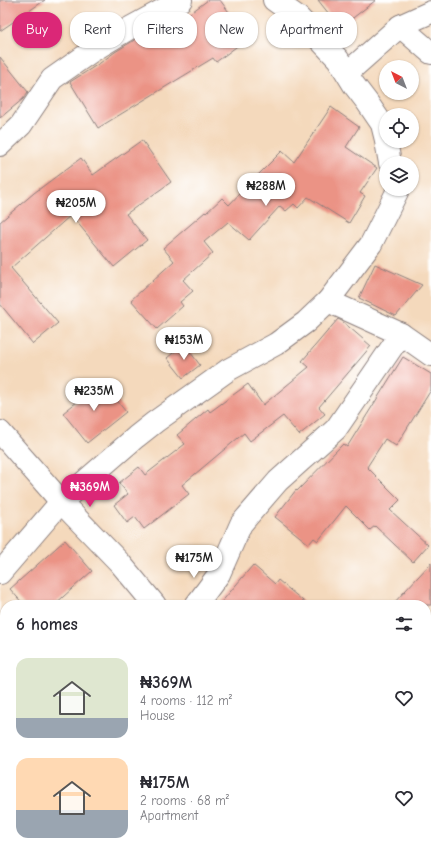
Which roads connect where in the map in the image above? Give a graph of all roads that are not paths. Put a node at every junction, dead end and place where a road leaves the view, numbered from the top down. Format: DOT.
graph roads {
  1 [pos="181,0"];
  2 [pos="274,0"];
  3 [pos="431,12"];
  4 [pos="400,26"];
  5 [pos="431,53"];
  6 [pos="347,73"];
  7 [pos="379,120"];
  8 [pos="0,145"];
  9 [pos="395,196"];
  10 [pos="328,302"];
  11 [pos="401,334"];
  12 [pos="431,355"];
  13 [pos="0,432"];
  14 [pos="60,502"];
  15 [pos="0,573"];
  16 [pos="151,600"];
  17 [pos="200,600"];
  1 -- 8 [label="street"];
  2 -- 6 [label="street"];
  3 -- 4 [label="street"];
  4 -- 5 [label="street"];
  4 -- 6 [label="street"];
  6 -- 7 [label="street"];
  9 -- 10 [label="street"];
  10 -- 11 [label="street"];
  10 -- 14 [label="street"];
  11 -- 12 [label="street"];
  11 -- 17 [label="street"];
  13 -- 14 [label="street"];
  14 -- 15 [label="street"];
  14 -- 16 [label="street"];
}
